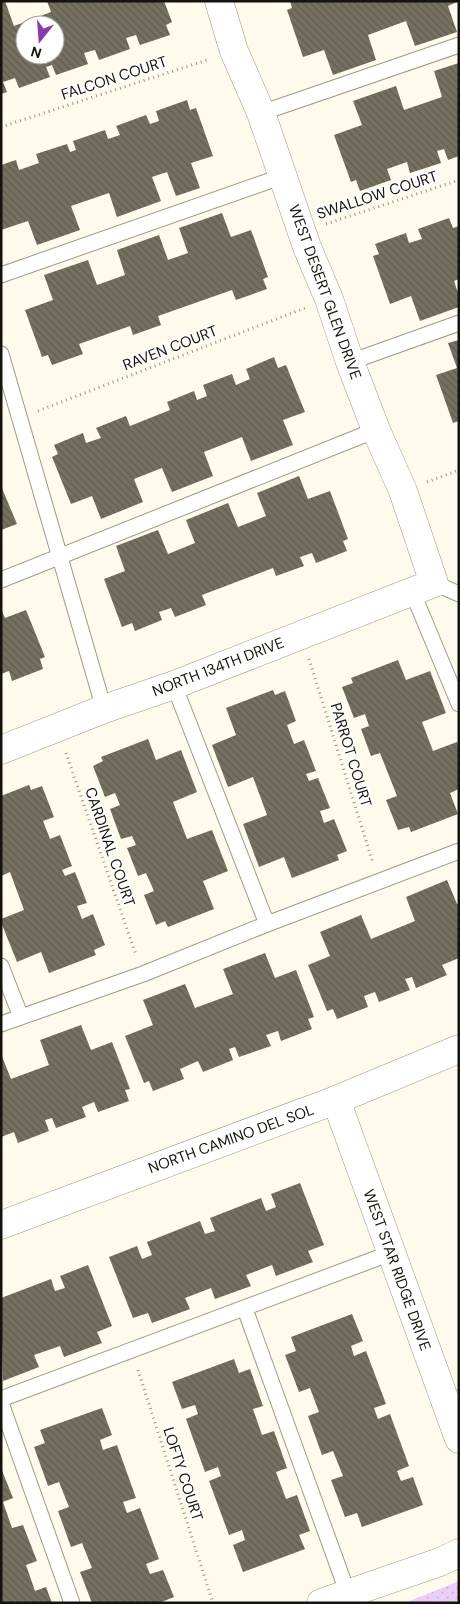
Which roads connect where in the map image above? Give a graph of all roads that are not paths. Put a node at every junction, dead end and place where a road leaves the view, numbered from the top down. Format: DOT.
graph roads {
  1 [pos="219,1"];
  2 [pos="459,45"];
  3 [pos="261,114"];
  4 [pos="283,176"];
  5 [pos="1,275"];
  6 [pos="459,323"];
  7 [pos="1,354"];
  8 [pos="350,362"];
  9 [pos="376,430"];
  10 [pos="60,556"];
  11 [pos="1,580"];
  12 [pos="423,587"];
  13 [pos="459,594"];
  14 [pos="174,685"];
  15 [pos="459,704"];
  16 [pos="104,708"];
  17 [pos="1,750"];
  18 [pos="459,850"];
  19 [pos="267,924"];
  20 [pos="1,966"];
  21 [pos="21,1017"];
  22 [pos="1,1024"];
  23 [pos="459,1049"];
  24 [pos="336,1100"];
  25 [pos="1,1225"];
  26 [pos="391,1253"];
  27 [pos="245,1309"];
  28 [pos="1,1399"];
  29 [pos="1,1403"];
  30 [pos="459,1439"];
  31 [pos="459,1553"];
  32 [pos="348,1594"];
  33 [pos="72,1603"];
  34 [pos="321,1603"];
  1 -- 3 [label="street, WEST DESERT GLEN DRIVE"];
  2 -- 3 [label="lane"];
  3 -- 4 [label="street, WEST DESERT GLEN DRIVE"];
  4 -- 5 [label="lane"];
  4 -- 8 [label="street, WEST DESERT GLEN DRIVE"];
  6 -- 8 [label="lane"];
  7 -- 10 [label="lane"];
  8 -- 9 [label="street, WEST DESERT GLEN DRIVE"];
  9 -- 10 [label="lane"];
  9 -- 12 [label="street, WEST DESERT GLEN DRIVE"];
  10 -- 11 [label="lane"];
  10 -- 16 [label="lane"];
  12 -- 13 [label="lane"];
  12 -- 14 [label="street, NORTH 134TH DRIVE"];
  12 -- 15 [label="lane"];
  14 -- 16 [label="street, NORTH 134TH DRIVE"];
  14 -- 19 [label="lane"];
  16 -- 17 [label="street, NORTH 134TH DRIVE"];
  18 -- 19 [label="lane"];
  19 -- 21 [label="lane"];
  20 -- 21 [label="lane"];
  21 -- 22 [label="lane"];
  23 -- 24 [label="street, NORTH CAMINO DEL SOL"];
  24 -- 25 [label="street, NORTH CAMINO DEL SOL"];
  24 -- 26 [label="street, WEST STAR RIDGE DRIVE"];
  26 -- 27 [label="lane"];
  26 -- 30 [label="street, WEST STAR RIDGE DRIVE"];
  27 -- 28 [label="lane"];
  27 -- 32 [label="lane"];
  29 -- 33 [label="lane"];
  31 -- 32 [label="street"];
  32 -- 34 [label="street"];
}
